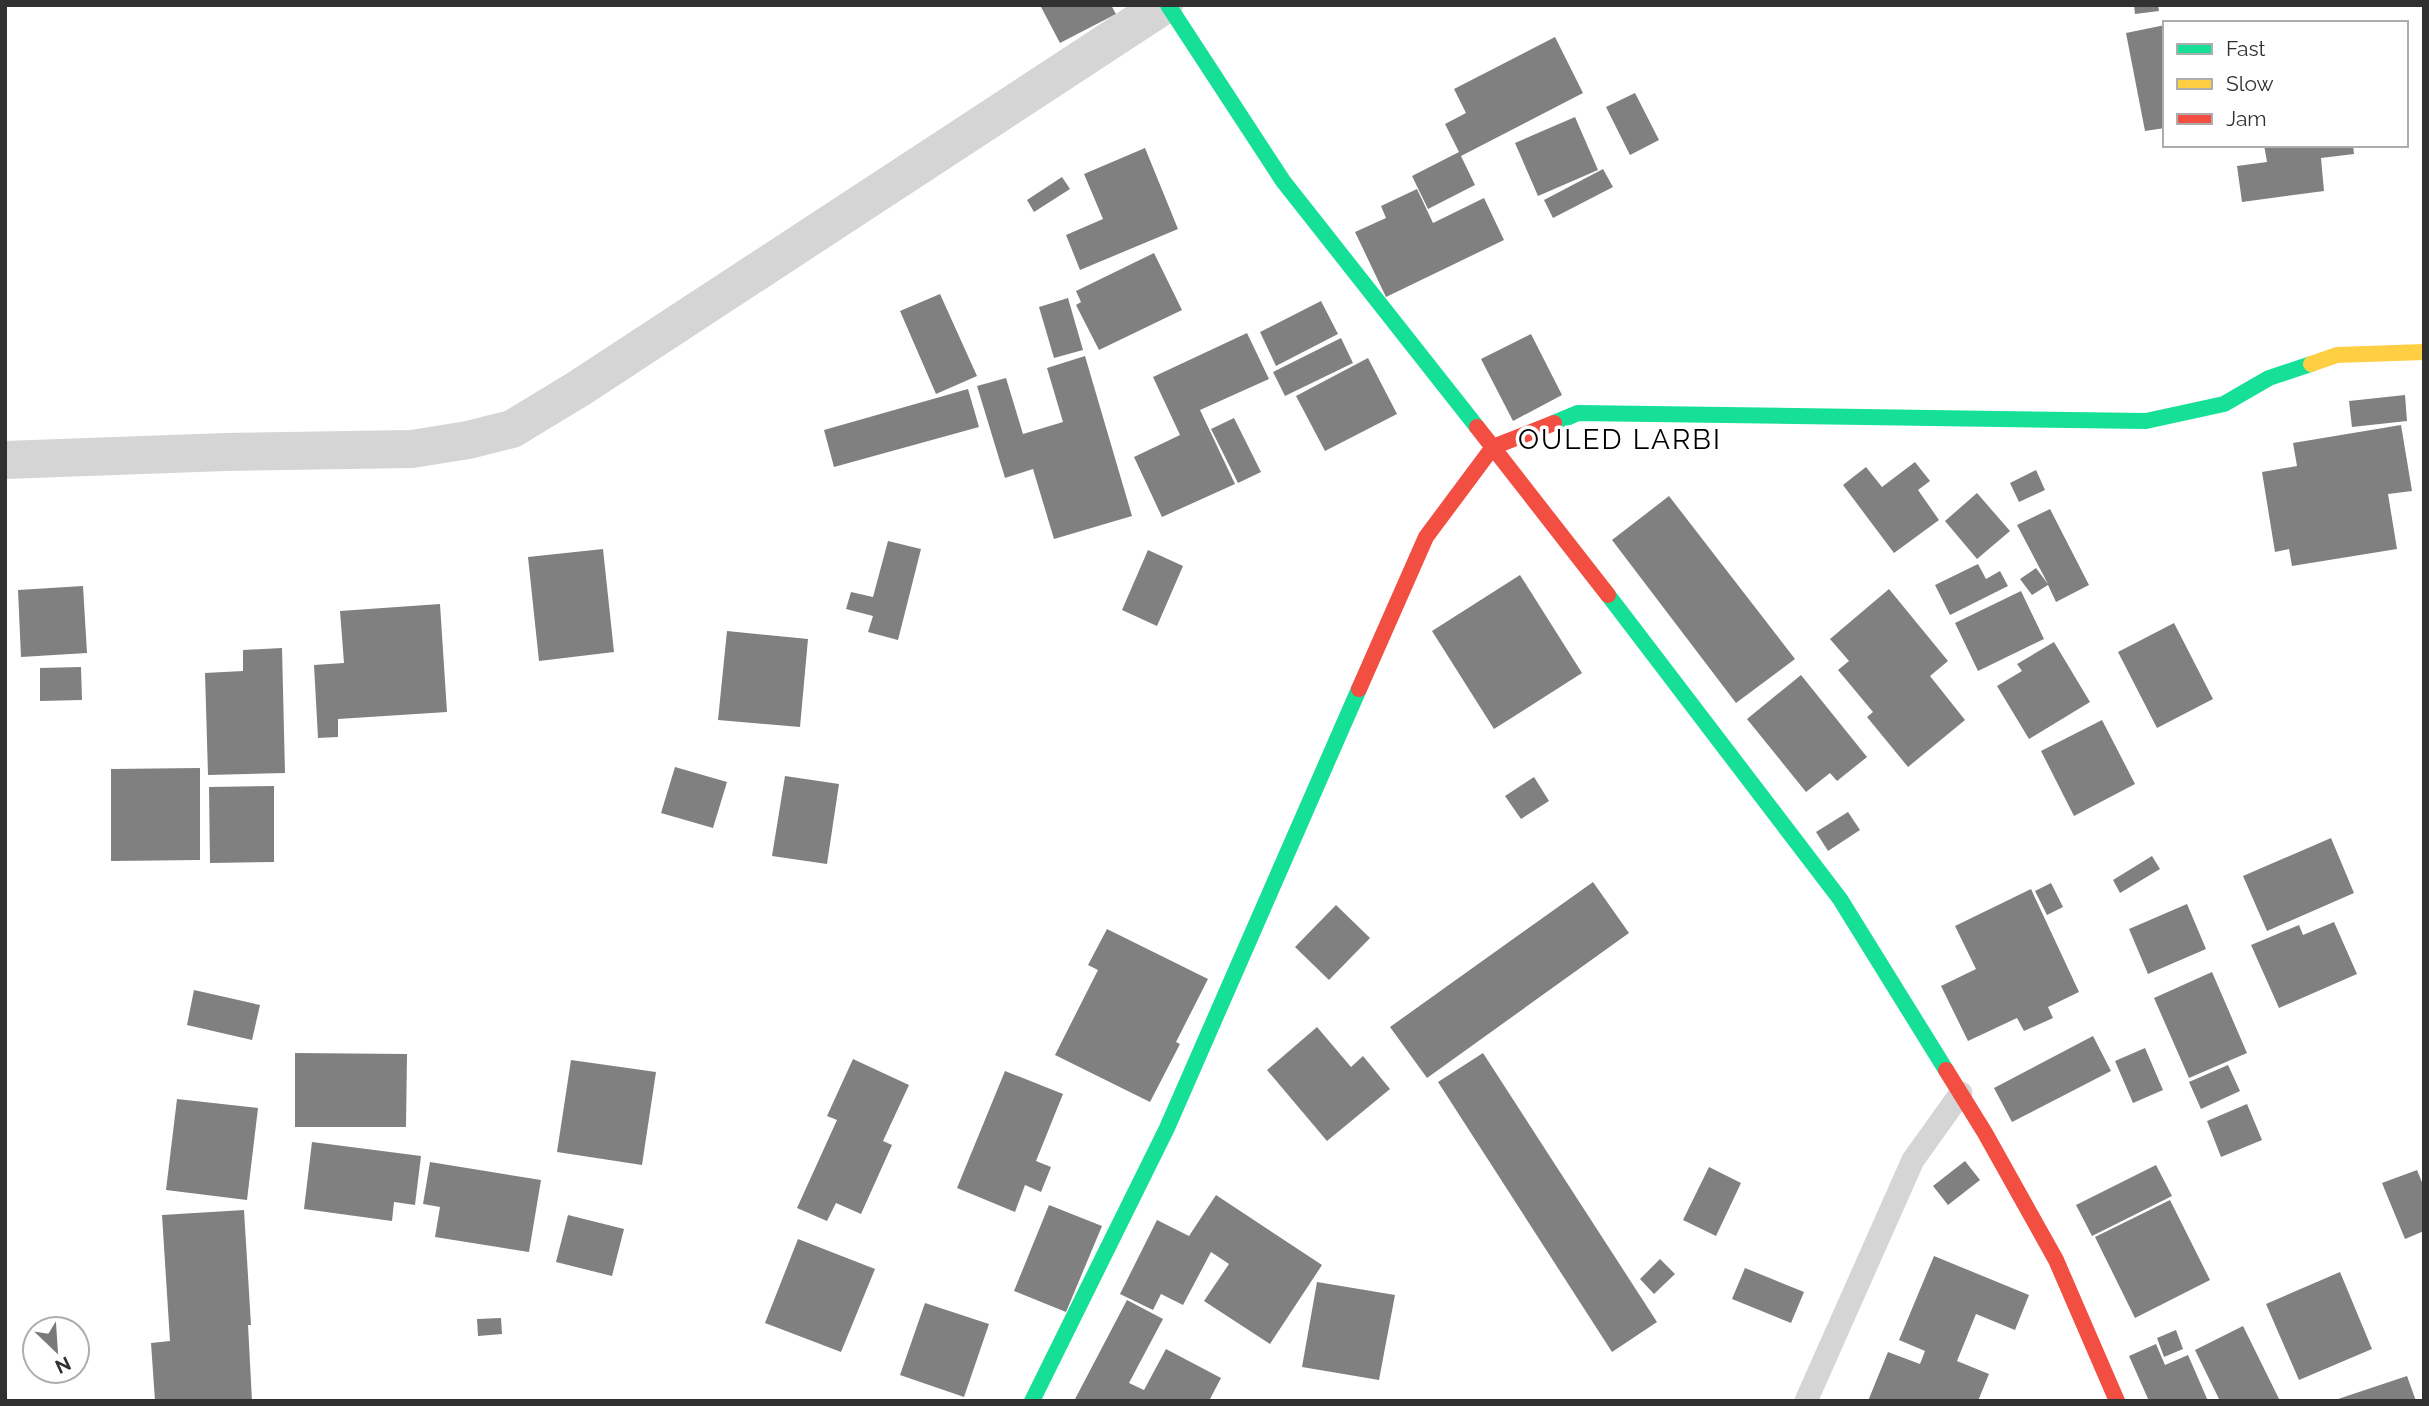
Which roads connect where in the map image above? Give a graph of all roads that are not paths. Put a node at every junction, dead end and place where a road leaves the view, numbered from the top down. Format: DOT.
graph roads {
  1 [pos="1166,5"];
  2 [pos="2424,352"];
  3 [pos="1493,447"];
  4 [pos="5,460"];
  5 [pos="1961,1093"];
  6 [pos="1032,1401"];
  7 [pos="1806,1401"];
  8 [pos="2117,1401"];
  1 -- 3 [label="street"];
  1 -- 4 [label="street"];
  2 -- 3 [label="street"];
  3 -- 5 [label="street"];
  3 -- 6 [label="street"];
  5 -- 7 [label="lane"];
  5 -- 8 [label="street"];
}
